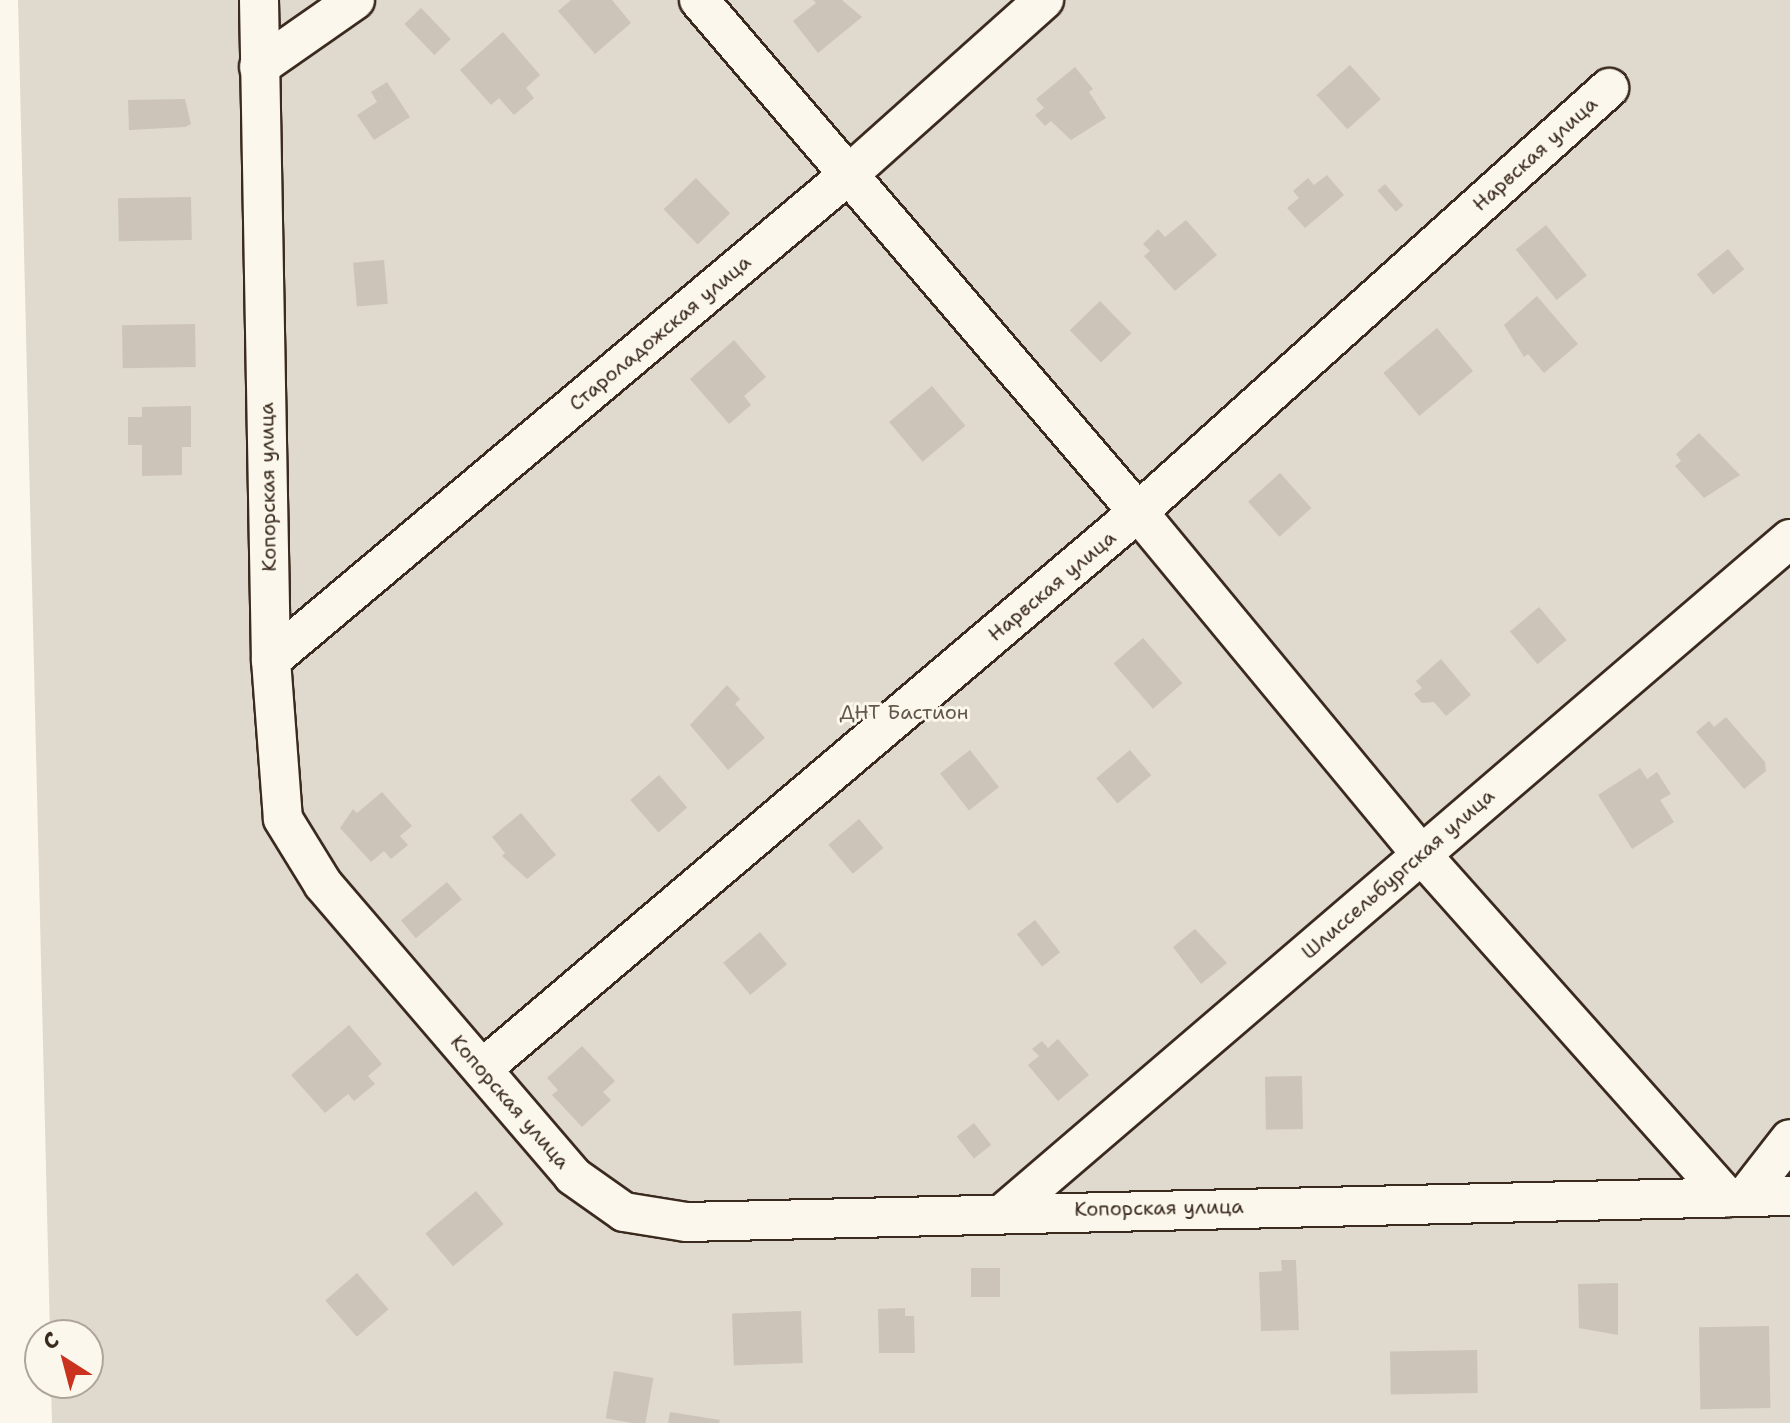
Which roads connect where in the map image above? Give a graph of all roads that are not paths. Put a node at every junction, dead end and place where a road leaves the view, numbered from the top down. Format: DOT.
graph roads {
  1 [pos="259,0"];
  2 [pos="355,0"];
  3 [pos="699,0"];
  4 [pos="1044,0"];
  5 [pos="259,67"];
  6 [pos="1609,88"];
  7 [pos="848,175"];
  8 [pos="1138,512"];
  9 [pos="1790,539"];
  10 [pos="271,660"];
  11 [pos="1421,854"];
  12 [pos="482,1069"];
  13 [pos="1790,1139"];
  14 [pos="1790,1196"];
  15 [pos="1736,1198"];
  16 [pos="1007,1210"];
  1 -- 5 [label="street, Копорская улица"];
  2 -- 5 [label="street"];
  3 -- 7 [label="street"];
  4 -- 7 [label="street, Староладожская улица"];
  5 -- 10 [label="street, Копорская улица"];
  6 -- 8 [label="street, Нарвская улица"];
  7 -- 8 [label="street"];
  7 -- 10 [label="street, Староладожская улица"];
  8 -- 11 [label="street"];
  8 -- 12 [label="street, Нарвская улица"];
  9 -- 11 [label="street, Шлиссельбургская улица"];
  10 -- 12 [label="street, Копорская улица"];
  11 -- 15 [label="street"];
  11 -- 16 [label="street, Шлиссельбургская улица"];
  12 -- 16 [label="street, Копорская улица"];
  13 -- 15 [label="street"];
  14 -- 15 [label="street, Копорская улица"];
  15 -- 16 [label="street, Копорская улица"];
}
